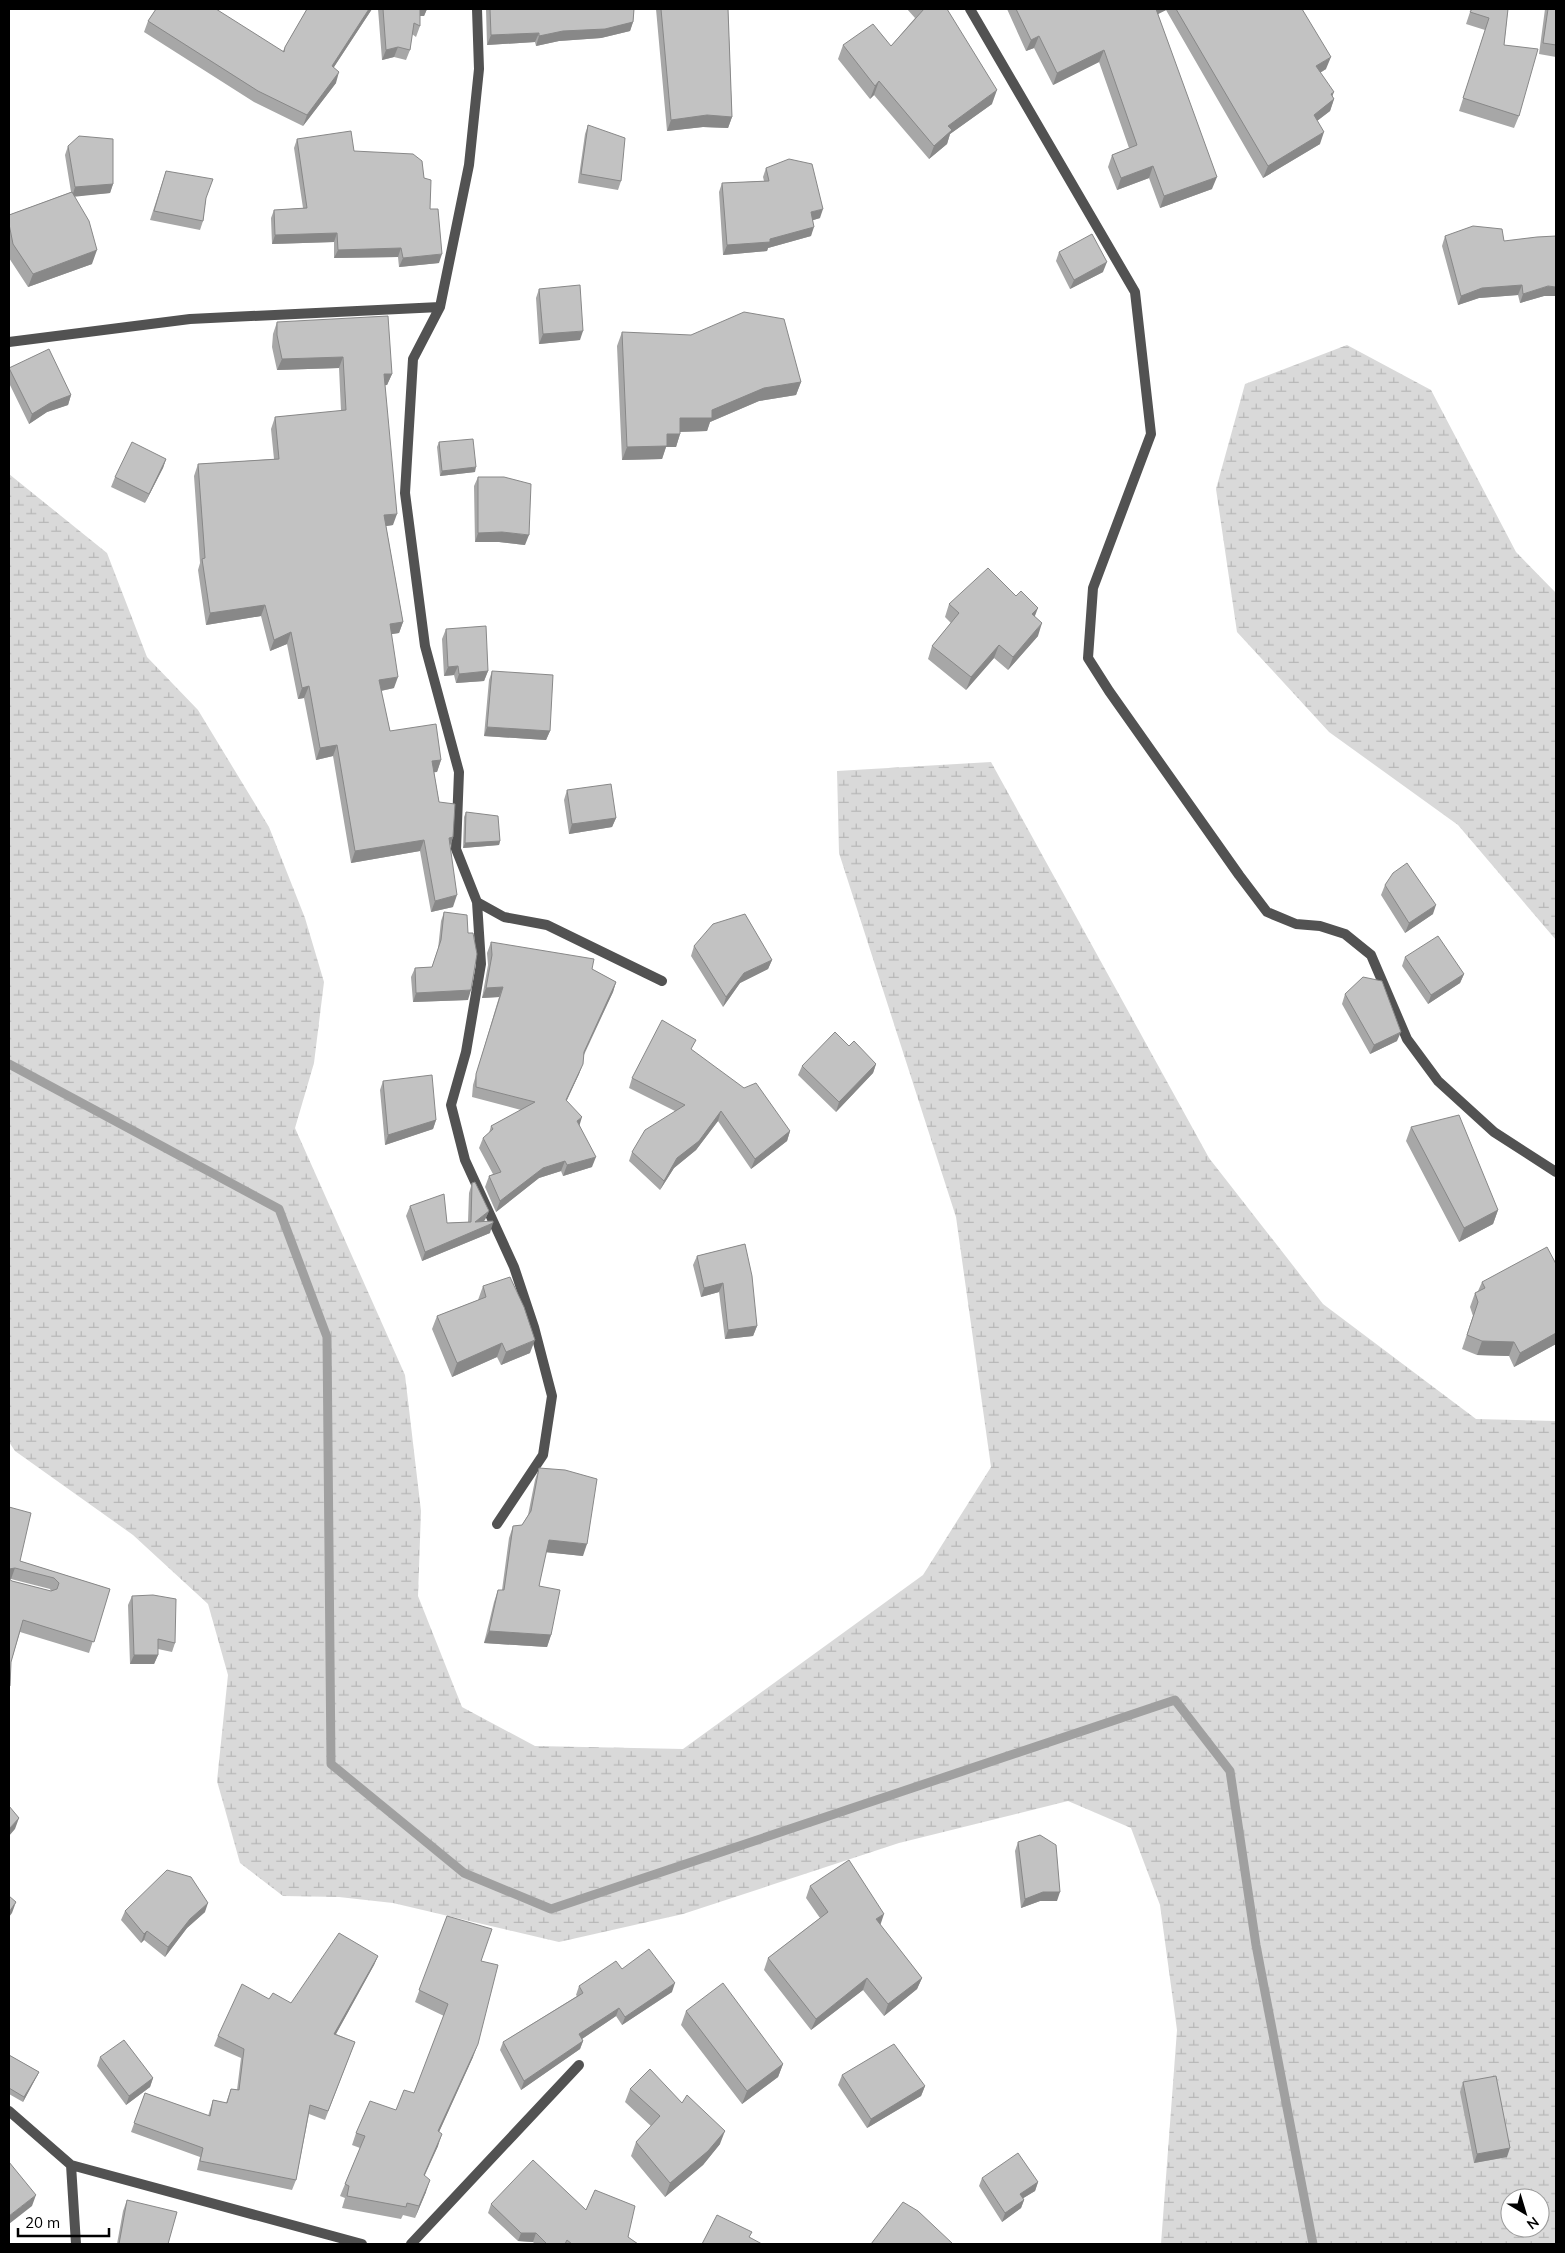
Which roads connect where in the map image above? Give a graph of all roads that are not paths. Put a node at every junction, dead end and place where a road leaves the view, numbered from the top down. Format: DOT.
graph roads {
  1 [pos="477,9"];
  2 [pos="970,9"];
  3 [pos="440,307"];
  4 [pos="9,342"];
  5 [pos="477,902"];
  6 [pos="662,980"];
  7 [pos="1556,1172"];
  8 [pos="497,1524"];
  9 [pos="579,2065"];
  10 [pos="9,2111"];
  11 [pos="71,2165"];
  12 [pos="76,2244"];
  13 [pos="362,2244"];
  14 [pos="412,2244"];
  1 -- 3 [label="street"];
  2 -- 7 [label="street"];
  3 -- 4 [label="street"];
  3 -- 5 [label="street"];
  5 -- 6 [label="street"];
  5 -- 8 [label="street"];
  9 -- 14 [label="street"];
  10 -- 11 [label="street"];
  11 -- 12 [label="street"];
  11 -- 13 [label="street"];
}
